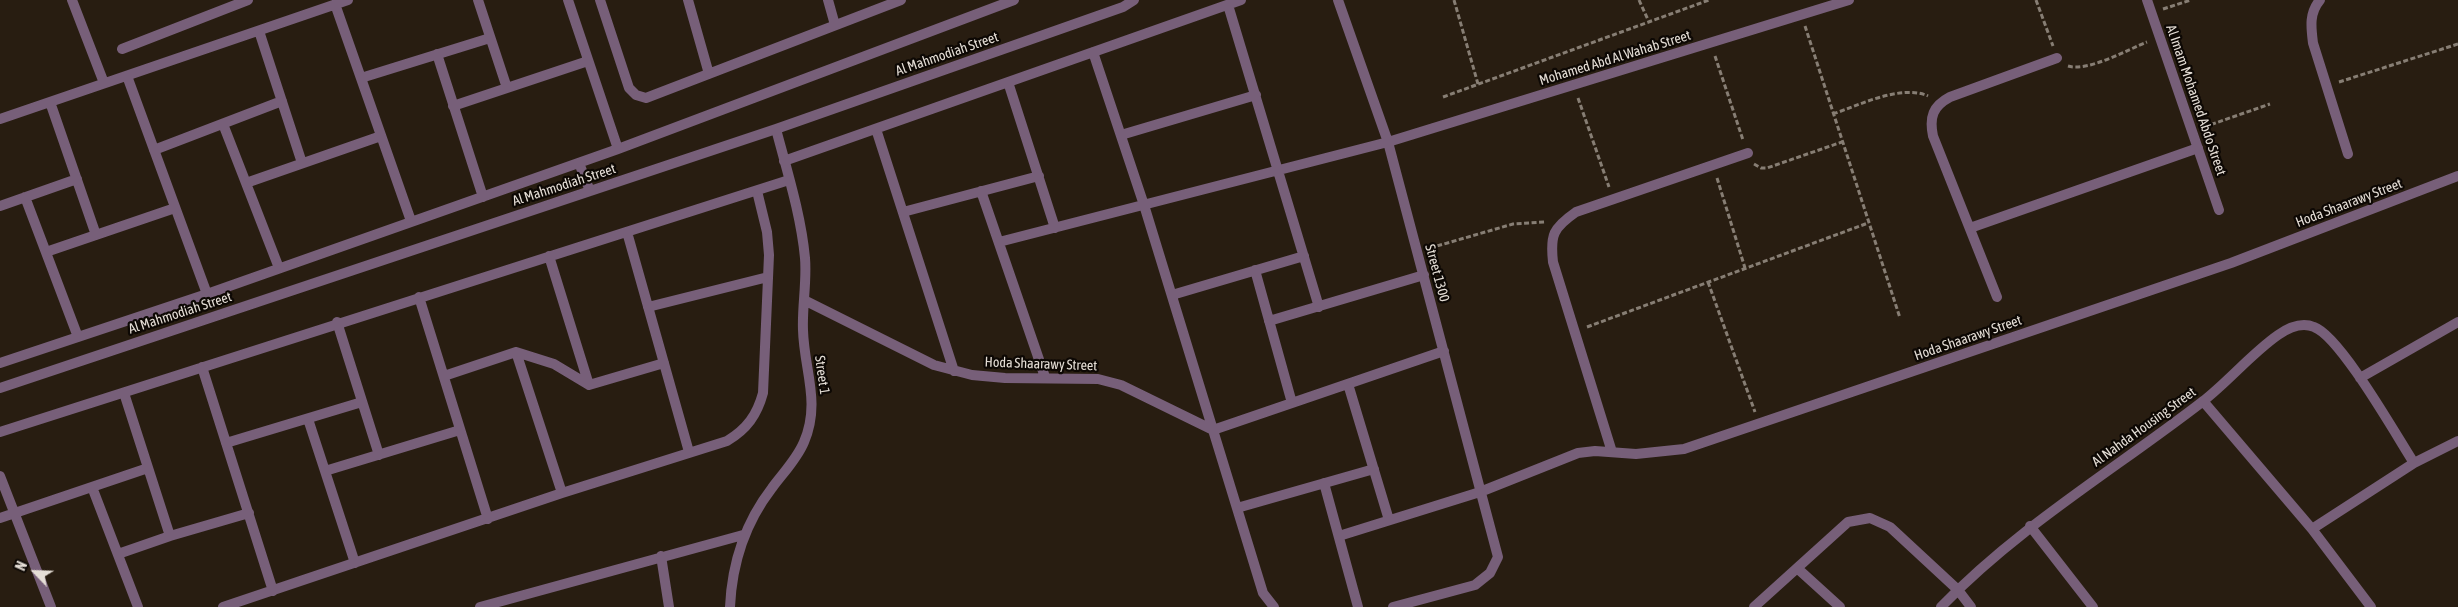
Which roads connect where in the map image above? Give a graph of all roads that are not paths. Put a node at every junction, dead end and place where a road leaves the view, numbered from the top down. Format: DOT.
graph roads {
  1 [pos="72,0"];
  2 [pos="248,0"];
  3 [pos="348,0"];
  4 [pos="478,0"];
  5 [pos="568,0"];
  6 [pos="600,0"];
  7 [pos="688,0"];
  8 [pos="828,0"];
  9 [pos="901,0"];
  10 [pos="1014,0"];
  11 [pos="1134,0"];
  12 [pos="1241,0"];
  13 [pos="1849,0"];
  14 [pos="2147,0"];
  15 [pos="2320,0"];
  16 [pos="1341,1"];
  17 [pos="335,4"];
  18 [pos="1228,5"];
  19 [pos="835,25"];
  20 [pos="259,31"];
  21 [pos="490,38"];
  22 [pos="122,49"];
  23 [pos="1093,52"];
  24 [pos="437,54"];
  25 [pos="2057,58"];
  26 [pos="588,61"];
  27 [pos="710,74"];
  28 [pos="127,76"];
  29 [pos="361,78"];
  30 [pos="1008,82"];
  31 [pos="104,84"];
  32 [pos="507,88"];
  33 [pos="1256,94"];
  34 [pos="282,101"];
  35 [pos="50,102"];
  36 [pos="453,106"];
  37 [pos="0,119"];
  38 [pos="223,124"];
  39 [pos="776,129"];
  40 [pos="876,129"];
  41 [pos="1121,135"];
  42 [pos="381,136"];
  43 [pos="1388,142"];
  44 [pos="2198,148"];
  45 [pos="618,149"];
  46 [pos="154,150"];
  47 [pos="1748,153"];
  48 [pos="2348,154"];
  49 [pos="784,161"];
  50 [pos="302,163"];
  51 [pos="579,164"];
  52 [pos="1278,170"];
  53 [pos="1039,176"];
  54 [pos="2458,176"];
  55 [pos="77,179"];
  56 [pos="789,180"];
  57 [pos="246,183"];
  58 [pos="590,191"];
  59 [pos="757,191"];
  60 [pos="981,191"];
  61 [pos="25,197"];
  62 [pos="483,197"];
  63 [pos="1144,205"];
  64 [pos="0,206"];
  65 [pos="175,208"];
  66 [pos="2219,210"];
  67 [pos="903,212"];
  68 [pos="410,221"];
  69 [pos="1055,228"];
  70 [pos="1970,228"];
  71 [pos="627,232"];
  72 [pos="96,235"];
  73 [pos="999,242"];
  74 [pos="46,252"];
  75 [pos="549,256"];
  76 [pos="1304,256"];
  77 [pos="279,268"];
  78 [pos="1255,270"];
  79 [pos="1424,275"];
  80 [pos="768,277"];
  81 [pos="207,294"];
  82 [pos="1172,295"];
  83 [pos="419,297"];
  84 [pos="1997,297"];
  85 [pos="804,300"];
  86 [pos="1319,306"];
  87 [pos="648,307"];
  88 [pos="1270,321"];
  89 [pos="337,322"];
  90 [pos="2458,322"];
  91 [pos="78,337"];
  92 [pos="0,351"];
  93 [pos="1444,351"];
  94 [pos="516,352"];
  95 [pos="2,362"];
  96 [pos="664,363"];
  97 [pos="202,367"];
  98 [pos="954,371"];
  99 [pos="444,376"];
  100 [pos="1045,377"];
  101 [pos="2360,378"];
  102 [pos="1348,384"];
  103 [pos="589,385"];
  104 [pos="0,388"];
  105 [pos="124,393"];
  106 [pos="2203,401"];
  107 [pos="362,402"];
  108 [pos="1292,403"];
  109 [pos="308,418"];
  110 [pos="460,430"];
  111 [pos="1213,430"];
  112 [pos="0,432"];
  113 [pos="2458,441"];
  114 [pos="226,442"];
  115 [pos="689,452"];
  116 [pos="1612,452"];
  117 [pos="379,455"];
  118 [pos="2414,463"];
  119 [pos="148,468"];
  120 [pos="1374,469"];
  121 [pos="325,471"];
  122 [pos="0,476"];
  123 [pos="1324,483"];
  124 [pos="92,487"];
  125 [pos="1480,492"];
  126 [pos="562,493"];
  127 [pos="1237,508"];
  128 [pos="14,513"];
  129 [pos="249,513"];
  130 [pos="0,518"];
  131 [pos="488,519"];
  132 [pos="1389,520"];
  133 [pos="2030,526"];
  134 [pos="2312,529"];
  135 [pos="170,536"];
  136 [pos="743,536"];
  137 [pos="1339,536"];
  138 [pos="118,554"];
  139 [pos="661,556"];
  140 [pos="355,563"];
  141 [pos="1797,568"];
  142 [pos="1958,590"];
  143 [pos="274,591"];
  144 [pos="51,607"];
  145 [pos="138,607"];
  146 [pos="223,607"];
  147 [pos="480,607"];
  148 [pos="669,607"];
  149 [pos="730,607"];
  150 [pos="1274,607"];
  151 [pos="1358,607"];
  152 [pos="1394,607"];
  153 [pos="1754,607"];
  154 [pos="1840,607"];
  155 [pos="1941,607"];
  156 [pos="1971,607"];
  157 [pos="2093,607"];
  158 [pos="2372,607"];
  1 -- 31 [label="street"];
  2 -- 22 [label="street"];
  3 -- 17 [label="street"];
  4 -- 21 [label="street"];
  5 -- 26 [label="street"];
  6 -- 27 [label="street"];
  7 -- 27 [label="street"];
  8 -- 19 [label="street"];
  9 -- 19 [label="street"];
  10 -- 45 [label="street, Al Mahmodiah Street"];
  11 -- 39 [label="street, Al Mahmodiah Street"];
  12 -- 18 [label="street"];
  13 -- 43 [label="street, Mohamed Abd Al Wahab Street"];
  14 -- 44 [label="street, Al Imam Mohamed Abdo Street"];
  15 -- 48 [label="street"];
  16 -- 43 [label="street, Street 1300"];
  17 -- 20 [label="street"];
  17 -- 29 [label="street"];
  18 -- 23 [label="street"];
  18 -- 33 [label="street"];
  19 -- 27 [label="street"];
  20 -- 28 [label="street"];
  20 -- 34 [label="street"];
  21 -- 24 [label="street"];
  21 -- 32 [label="street"];
  23 -- 30 [label="street"];
  23 -- 41 [label="street"];
  24 -- 29 [label="street"];
  24 -- 36 [label="street"];
  25 -- 70 [label="street"];
  26 -- 32 [label="street"];
  26 -- 45 [label="street"];
  28 -- 31 [label="street"];
  28 -- 46 [label="street"];
  29 -- 42 [label="street"];
  30 -- 40 [label="street"];
  30 -- 53 [label="street"];
  31 -- 35 [label="street"];
  32 -- 36 [label="street"];
  33 -- 41 [label="street"];
  33 -- 52 [label="street"];
  34 -- 38 [label="street"];
  34 -- 50 [label="street"];
  35 -- 37 [label="street"];
  35 -- 55 [label="street"];
  36 -- 62 [label="street"];
  38 -- 46 [label="street"];
  38 -- 57 [label="street"];
  39 -- 49 [label="street, Street 1"];
  39 -- 58 [label="street, Al Mahmodiah Street"];
  40 -- 49 [label="street"];
  40 -- 67 [label="street"];
  41 -- 63 [label="street"];
  42 -- 50 [label="street"];
  42 -- 68 [label="street"];
  43 -- 52 [label="street, Mohamed Abd Al Wahab Street"];
  43 -- 79 [label="street, Street 1300"];
  44 -- 66 [label="street, Al Imam Mohamed Abdo Street"];
  44 -- 70 [label="street"];
  45 -- 51 [label="street, Al Mahmodiah Street"];
  46 -- 65 [label="street"];
  47 -- 116 [label="street"];
  49 -- 56 [label="street, Street 1"];
  50 -- 57 [label="street"];
  51 -- 58 [label="street"];
  51 -- 62 [label="street, Al Mahmodiah Street"];
  52 -- 63 [label="street, Mohamed Abd Al Wahab Street"];
  52 -- 76 [label="street"];
  53 -- 60 [label="street"];
  53 -- 69 [label="street"];
  54 -- 116 [label="street, Hoda Shaarawy Street"];
  55 -- 61 [label="street"];
  55 -- 72 [label="street"];
  56 -- 59 [label="street"];
  56 -- 85 [label="street, Street 1"];
  57 -- 77 [label="street"];
  58 -- 104 [label="street, Al Mahmodiah Street"];
  59 -- 71 [label="street"];
  59 -- 80 [label="street"];
  60 -- 67 [label="street"];
  60 -- 73 [label="street"];
  61 -- 64 [label="street"];
  61 -- 74 [label="street"];
  62 -- 68 [label="street, Al Mahmodiah Street"];
  63 -- 69 [label="street, Mohamed Abd Al Wahab Street"];
  63 -- 82 [label="street"];
  65 -- 72 [label="street"];
  65 -- 81 [label="street"];
  67 -- 98 [label="street"];
  68 -- 77 [label="street, Al Mahmodiah Street"];
  69 -- 73 [label="street, Mohamed Abd Al Wahab Street"];
  70 -- 84 [label="street"];
  71 -- 75 [label="street"];
  71 -- 87 [label="street"];
  72 -- 74 [label="street"];
  73 -- 100 [label="street"];
  74 -- 91 [label="street"];
  75 -- 83 [label="street"];
  75 -- 103 [label="street"];
  76 -- 78 [label="street"];
  76 -- 86 [label="street"];
  77 -- 81 [label="street, Al Mahmodiah Street"];
  78 -- 82 [label="street"];
  78 -- 88 [label="street"];
  79 -- 86 [label="street"];
  79 -- 93 [label="street, Street 1300"];
  80 -- 87 [label="street"];
  80 -- 115 [label="street"];
  81 -- 91 [label="street, Al Mahmodiah Street"];
  82 -- 111 [label="street"];
  83 -- 89 [label="street"];
  83 -- 99 [label="street"];
  85 -- 98 [label="street, Hoda Shaarawy Street"];
  85 -- 136 [label="street, Street 1"];
  86 -- 88 [label="street"];
  87 -- 96 [label="street"];
  88 -- 108 [label="street"];
  89 -- 97 [label="street"];
  89 -- 107 [label="street"];
  90 -- 101 [label="street"];
  91 -- 95 [label="street, Al Mahmodiah Street"];
  92 -- 95 [label="street"];
  93 -- 102 [label="street"];
  93 -- 125 [label="street, Street 1300"];
  94 -- 99 [label="street"];
  94 -- 103 [label="street"];
  94 -- 126 [label="street"];
  96 -- 103 [label="street"];
  96 -- 115 [label="street"];
  97 -- 105 [label="street"];
  97 -- 114 [label="street"];
  98 -- 100 [label="street, Hoda Shaarawy Street"];
  99 -- 110 [label="street"];
  100 -- 111 [label="street, Hoda Shaarawy Street"];
  101 -- 106 [label="street, Al Nahda Housing Street"];
  101 -- 118 [label="street, Al Nahda Housing Street"];
  102 -- 108 [label="street"];
  102 -- 120 [label="street"];
  105 -- 112 [label="street"];
  105 -- 119 [label="street"];
  106 -- 133 [label="street, Al Nahda Housing Street"];
  106 -- 134 [label="street"];
  107 -- 109 [label="street"];
  107 -- 117 [label="street"];
  108 -- 111 [label="street"];
  109 -- 114 [label="street"];
  109 -- 121 [label="street"];
  110 -- 117 [label="street"];
  110 -- 131 [label="street"];
  111 -- 127 [label="street"];
  113 -- 118 [label="street"];
  114 -- 129 [label="street"];
  115 -- 126 [label="street"];
  116 -- 125 [label="street, Hoda Shaarawy Street"];
  117 -- 121 [label="street"];
  118 -- 134 [label="street"];
  119 -- 124 [label="street"];
  119 -- 135 [label="street"];
  120 -- 123 [label="street"];
  120 -- 132 [label="street"];
  121 -- 140 [label="street"];
  122 -- 128 [label="street"];
  123 -- 127 [label="street"];
  123 -- 137 [label="street"];
  124 -- 128 [label="street"];
  124 -- 138 [label="street"];
  125 -- 132 [label="street, Hoda Shaarawy Street"];
  125 -- 152 [label="street, Street 1300"];
  126 -- 131 [label="street"];
  127 -- 150 [label="street"];
  128 -- 130 [label="street"];
  128 -- 144 [label="street"];
  129 -- 135 [label="street"];
  129 -- 143 [label="street"];
  131 -- 140 [label="street"];
  132 -- 137 [label="street, Hoda Shaarawy Street"];
  133 -- 142 [label="street, Al Nahda Housing Street"];
  133 -- 157 [label="street"];
  134 -- 158 [label="street"];
  135 -- 138 [label="street"];
  136 -- 139 [label="street"];
  136 -- 149 [label="street, Street 1"];
  137 -- 151 [label="street"];
  138 -- 145 [label="street"];
  139 -- 147 [label="street"];
  139 -- 148 [label="street"];
  140 -- 143 [label="street"];
  141 -- 142 [label="street"];
  141 -- 153 [label="street"];
  141 -- 154 [label="street"];
  142 -- 155 [label="street, Al Nahda Housing Street"];
  142 -- 156 [label="street"];
  143 -- 146 [label="street"];
}
